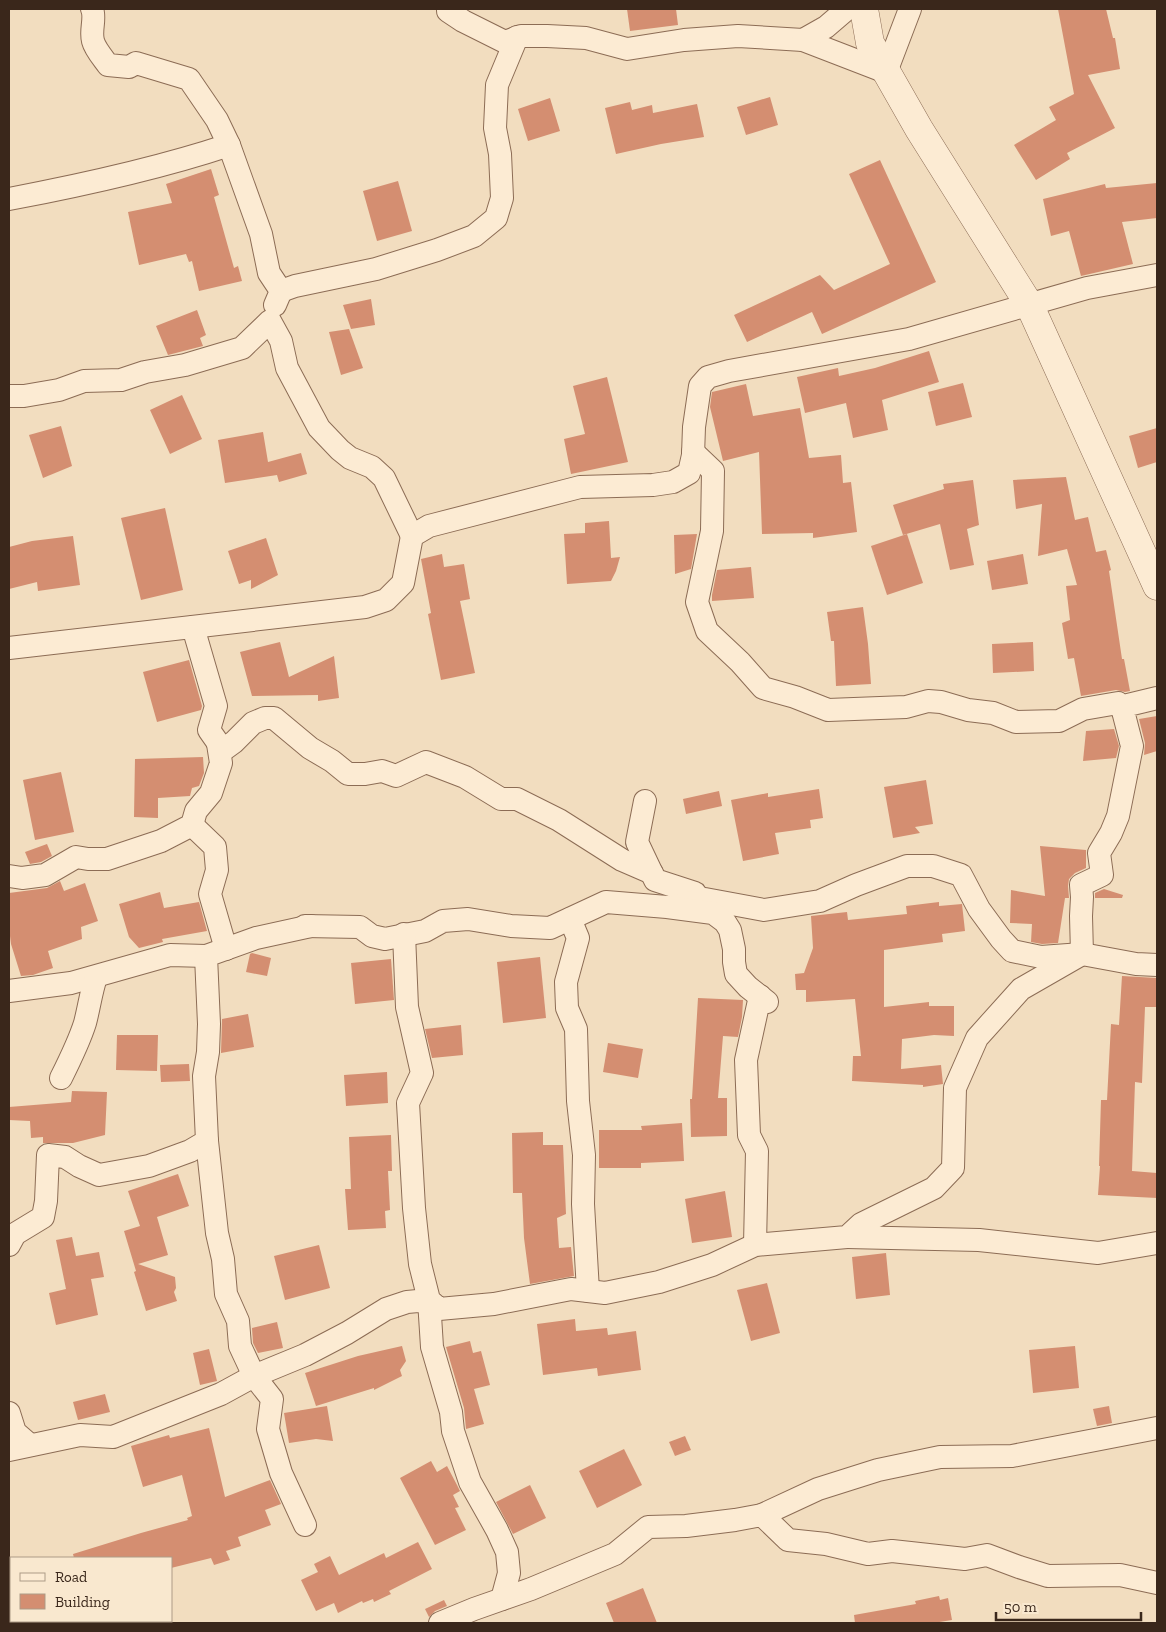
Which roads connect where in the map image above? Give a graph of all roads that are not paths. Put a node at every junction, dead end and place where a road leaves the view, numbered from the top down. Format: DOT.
graph roads {
  1 [pos="92,9"];
  2 [pos="448,9"];
  3 [pos="847,9"];
  4 [pos="864,9"];
  5 [pos="910,9"];
  6 [pos="517,37"];
  7 [pos="804,40"];
  8 [pos="886,72"];
  9 [pos="229,145"];
  10 [pos="9,200"];
  11 [pos="1157,275"];
  12 [pos="281,291"];
  13 [pos="1030,306"];
  14 [pos="266,325"];
  15 [pos="9,396"];
  16 [pos="693,452"];
  17 [pos="412,536"];
  18 [pos="1157,586"];
  19 [pos="193,627"];
  20 [pos="9,648"];
  21 [pos="1157,698"];
  22 [pos="1124,711"];
  23 [pos="218,744"];
  24 [pos="644,801"];
  25 [pos="192,826"];
  26 [pos="652,873"];
  27 [pos="9,876"];
  28 [pos="682,904"];
  29 [pos="570,919"];
  30 [pos="404,934"];
  31 [pos="216,952"];
  32 [pos="1082,954"];
  33 [pos="1157,965"];
  34 [pos="96,976"];
  35 [pos="9,991"];
  36 [pos="61,1078"];
  37 [pos="207,1141"];
  38 [pos="847,1237"];
  39 [pos="1157,1243"];
  40 [pos="9,1245"];
  41 [pos="755,1246"];
  42 [pos="588,1291"];
  43 [pos="429,1300"];
  44 [pos="254,1376"];
  45 [pos="9,1413"];
  46 [pos="1157,1428"];
  47 [pos="19,1447"];
  48 [pos="762,1515"];
  49 [pos="305,1525"];
  50 [pos="1157,1583"];
  51 [pos="502,1599"];
  52 [pos="440,1623"];
  1 -- 9 [label="street"];
  2 -- 6 [label="street"];
  3 -- 7 [label="street"];
  4 -- 8 [label="street"];
  5 -- 8 [label="street"];
  6 -- 7 [label="street"];
  6 -- 12 [label="street"];
  7 -- 8 [label="street"];
  8 -- 13 [label="street"];
  9 -- 10 [label="street"];
  9 -- 12 [label="street"];
  11 -- 13 [label="street"];
  12 -- 14 [label="street"];
  13 -- 16 [label="street"];
  13 -- 18 [label="street"];
  14 -- 15 [label="street"];
  14 -- 17 [label="street"];
  16 -- 17 [label="street"];
  16 -- 22 [label="street"];
  17 -- 19 [label="street"];
  19 -- 20 [label="street"];
  19 -- 23 [label="street"];
  21 -- 22 [label="street"];
  22 -- 32 [label="street"];
  23 -- 25 [label="street"];
  23 -- 26 [label="street"];
  24 -- 26 [label="street"];
  25 -- 27 [label="street"];
  25 -- 31 [label="street"];
  26 -- 28 [label="street"];
  28 -- 29 [label="street"];
  28 -- 32 [label="street"];
  28 -- 41 [label="street"];
  29 -- 30 [label="street"];
  29 -- 42 [label="street"];
  30 -- 31 [label="street"];
  30 -- 43 [label="street"];
  31 -- 34 [label="street"];
  31 -- 37 [label="street"];
  32 -- 33 [label="street"];
  32 -- 38 [label="street"];
  34 -- 35 [label="street"];
  34 -- 36 [label="street"];
  37 -- 40 [label="street"];
  37 -- 44 [label="street"];
  38 -- 39 [label="street"];
  38 -- 41 [label="street"];
  41 -- 42 [label="street"];
  42 -- 43 [label="street"];
  43 -- 44 [label="street"];
  43 -- 51 [label="street"];
  44 -- 47 [label="street"];
  44 -- 49 [label="street"];
  45 -- 47 [label="street"];
  46 -- 48 [label="street"];
  48 -- 50 [label="street"];
  48 -- 51 [label="street"];
  51 -- 52 [label="street"];
}
